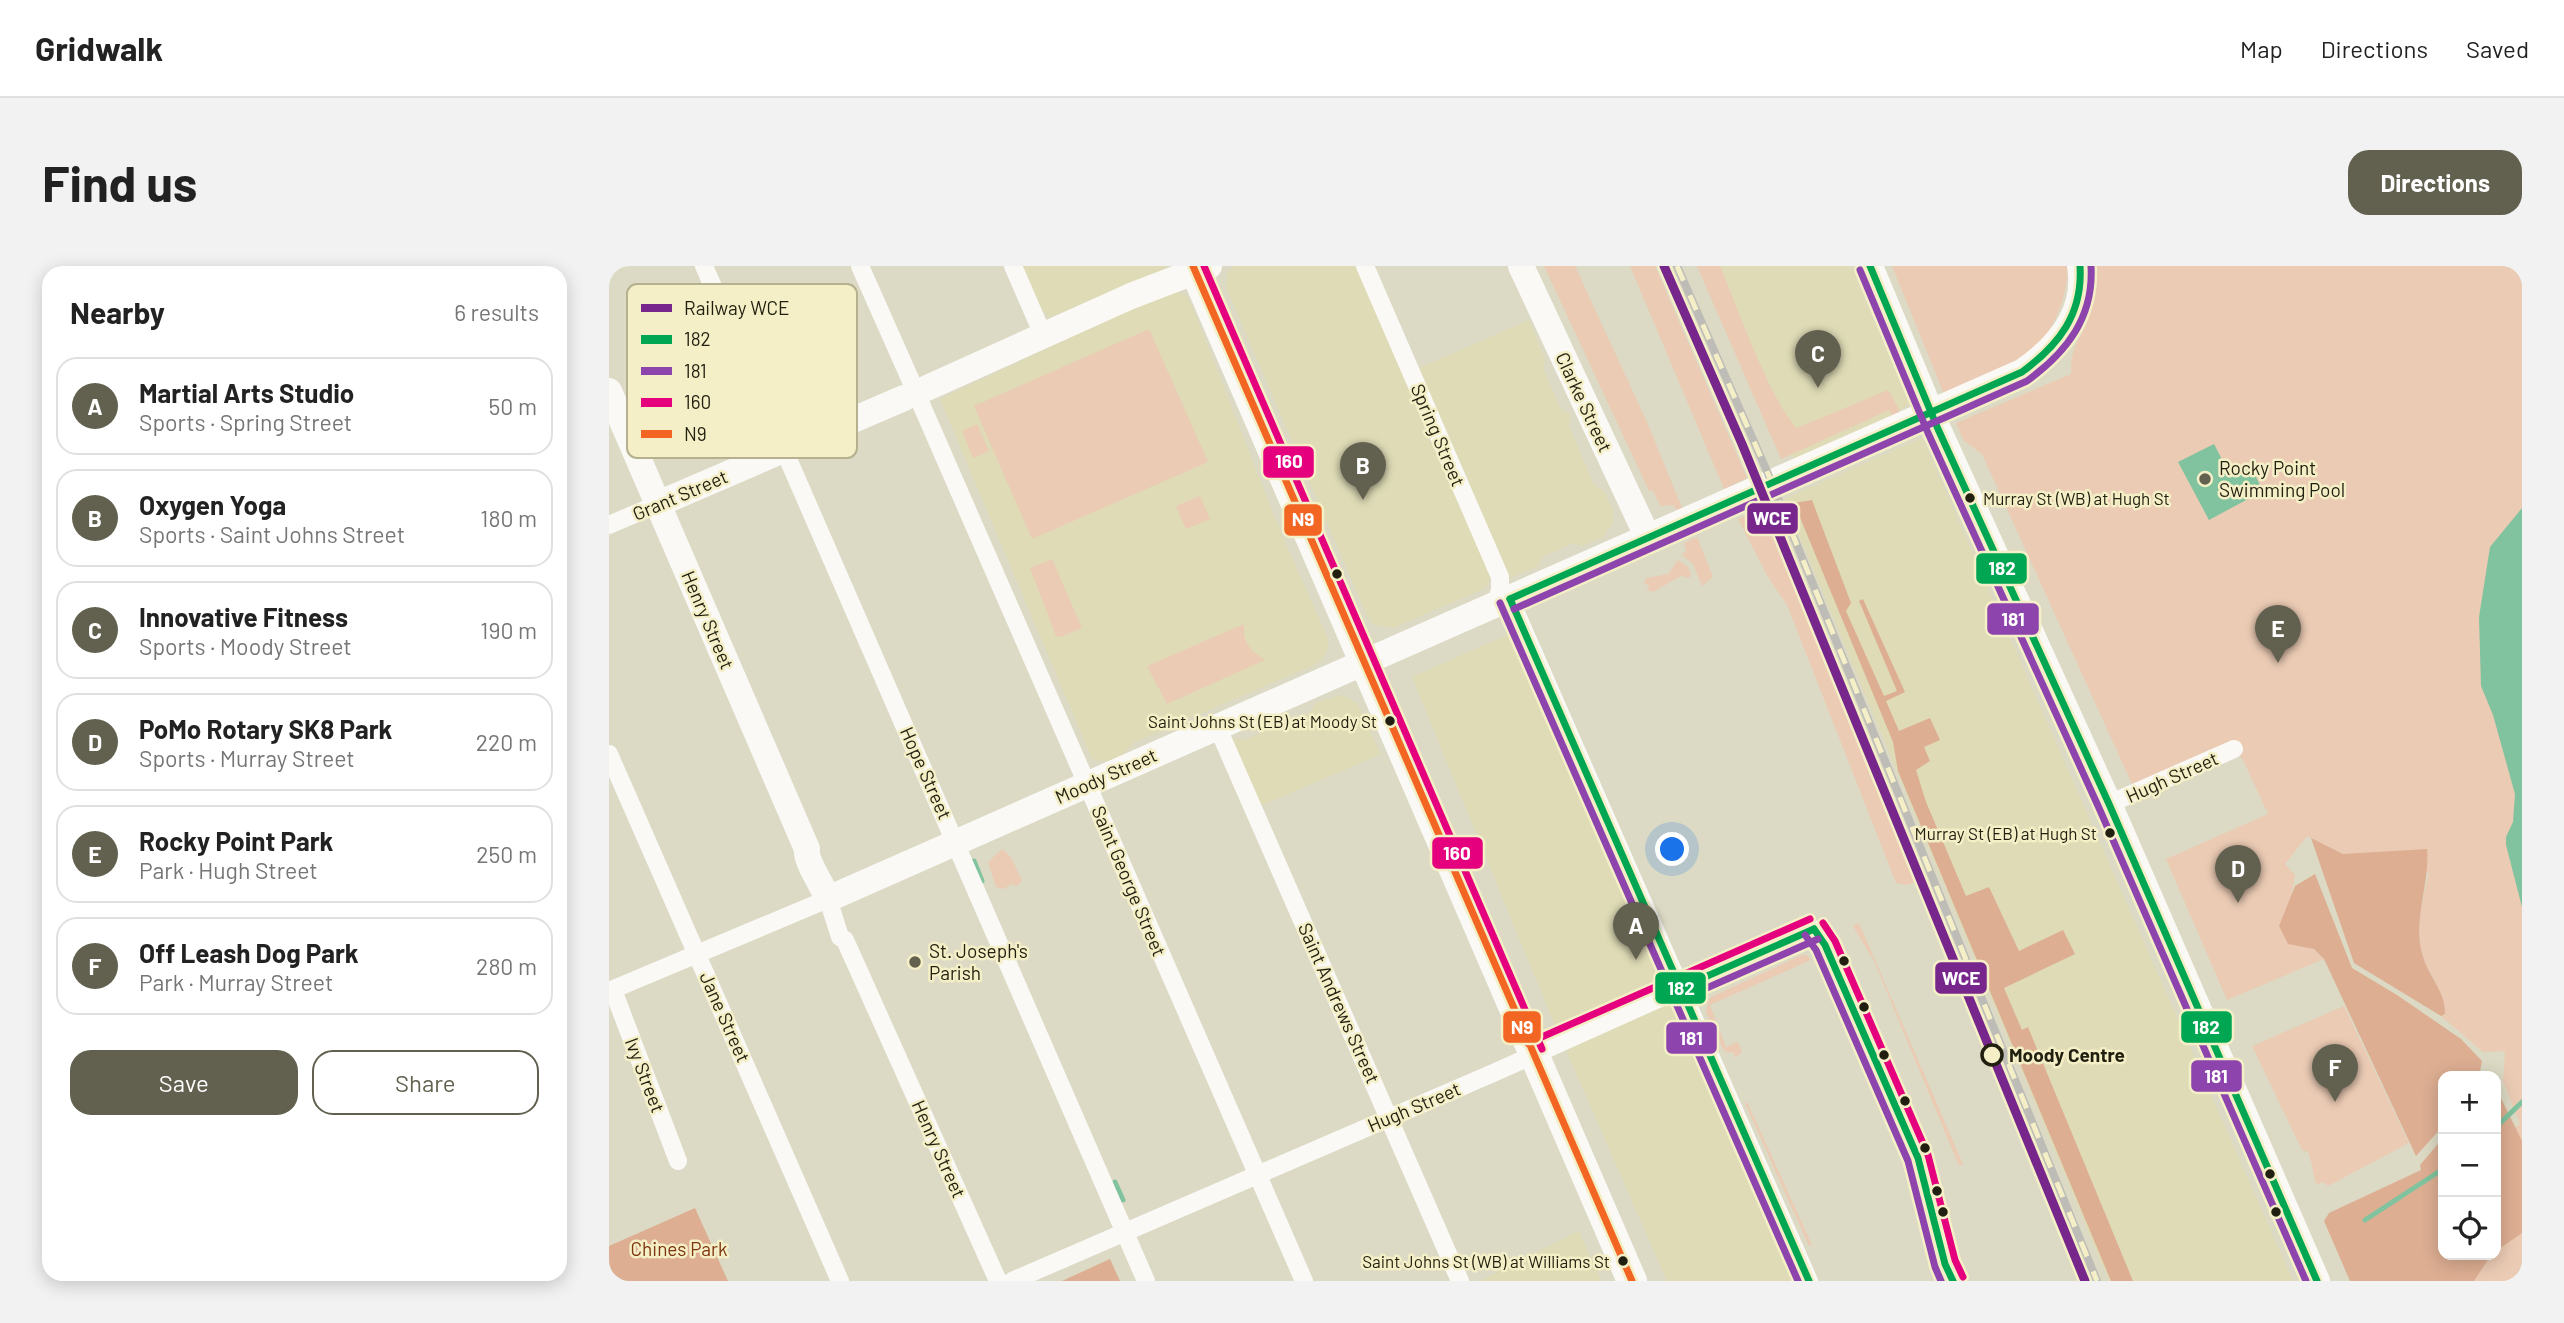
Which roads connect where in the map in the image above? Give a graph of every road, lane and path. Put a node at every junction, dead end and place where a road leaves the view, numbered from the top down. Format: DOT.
graph roads {
  1 [pos="704,266"];
  2 [pos="860,266"];
  3 [pos="1013,266"];
  4 [pos="1365,266"];
  5 [pos="1521,266"];
  6 [pos="1870,266"];
  7 [pos="2080,266"];
  8 [pos="1200,268"];
  9 [pos="712,284"];
  10 [pos="1042,335"];
  11 [pos="609,391"];
  12 [pos="916,393"];
  13 [pos="857,419"];
  14 [pos="627,433"];
  15 [pos="638,458"];
  16 [pos="768,458"];
  17 [pos="788,458"];
  18 [pos="658,504"];
  19 [pos="609,525"];
  20 [pos="1647,538"];
  21 [pos="1502,602"];
  22 [pos="1365,663"];
  23 [pos="1217,726"];
  24 [pos="2234,749"];
  25 [pos="609,754"];
  26 [pos="1087,785"];
  27 [pos="2109,804"];
  28 [pos="956,840"];
  29 [pos="833,911"];
  30 [pos="1814,929"];
  31 [pos="698,954"];
  32 [pos="1680,988"];
  33 [pos="611,990"];
  34 [pos="1532,1053"];
  35 [pos="1390,1118"];
  36 [pos="678,1161"];
  37 [pos="1258,1175"];
  38 [pos="1125,1233"];
  39 [pos="840,1281"];
  40 [pos="998,1281"];
  41 [pos="1012,1281"];
  42 [pos="1146,1281"];
  43 [pos="1304,1281"];
  44 [pos="1459,1281"];
  45 [pos="1632,1281"];
  46 [pos="1809,1281"];
  47 [pos="2317,1281"];
  1 -- 9 [label="street, Hope Street"];
  2 -- 12 [label="street, Saint George Street"];
  3 -- 10 [label="street"];
  4 -- 21 [label="street, Spring Street"];
  5 -- 20 [label="main road, Clarke Street"];
  6 -- 27 [label="main road"];
  7 -- 20 [label="main road, Moody Street"];
  8 -- 10 [label="main road, Grant Street"];
  8 -- 22 [label="main road"];
  10 -- 12 [label="main road, Grant Street"];
  11 -- 14 [label="main road, Henry Street"];
  12 -- 13 [label="main road, Grant Street"];
  12 -- 26 [label="street, Saint George Street"];
  15 -- 18 [label="main road, Henry Street"];
  16 -- 18 [label="main road, Grant Street"];
  17 -- 28 [label="street, Hope Street"];
  18 -- 19 [label="street, Grant Street"];
  18 -- 29 [label="main road, Henry Street"];
  20 -- 21 [label="main road, Moody Street"];
  21 -- 22 [label="main road, Moody Street"];
  21 -- 32 [label="street, Spring Street"];
  22 -- 23 [label="main road, Moody Street"];
  22 -- 34 [label="main road"];
  23 -- 26 [label="main road, Moody Street"];
  23 -- 35 [label="street, Saint Andrews Street"];
  24 -- 27 [label="street, Hugh Street"];
  25 -- 31 [label="street, Jane Street"];
  26 -- 28 [label="main road, Moody Street"];
  26 -- 37 [label="street, Saint George Street"];
  27 -- 47 [label="main road"];
  28 -- 29 [label="main road, Moody Street"];
  28 -- 38 [label="street, Hope Street"];
  29 -- 31 [label="street, Moody Street"];
  29 -- 40 [label="street, Henry Street"];
  30 -- 32 [label="street, Hugh Street"];
  31 -- 33 [label="street, Moody Street"];
  31 -- 39 [label="street, Jane Street"];
  32 -- 34 [label="street, Hugh Street"];
  32 -- 46 [label="street, Spring Street"];
  33 -- 36 [label="street, Ivy Street"];
  34 -- 35 [label="street, Hugh Street"];
  34 -- 45 [label="main road"];
  35 -- 37 [label="street, Hugh Street"];
  35 -- 44 [label="street, Saint Andrews Street"];
  37 -- 38 [label="street, Hugh Street"];
  37 -- 43 [label="street, Saint George Street"];
  38 -- 41 [label="street, Hugh Street"];
  38 -- 42 [label="street, Hope Street"];
}
